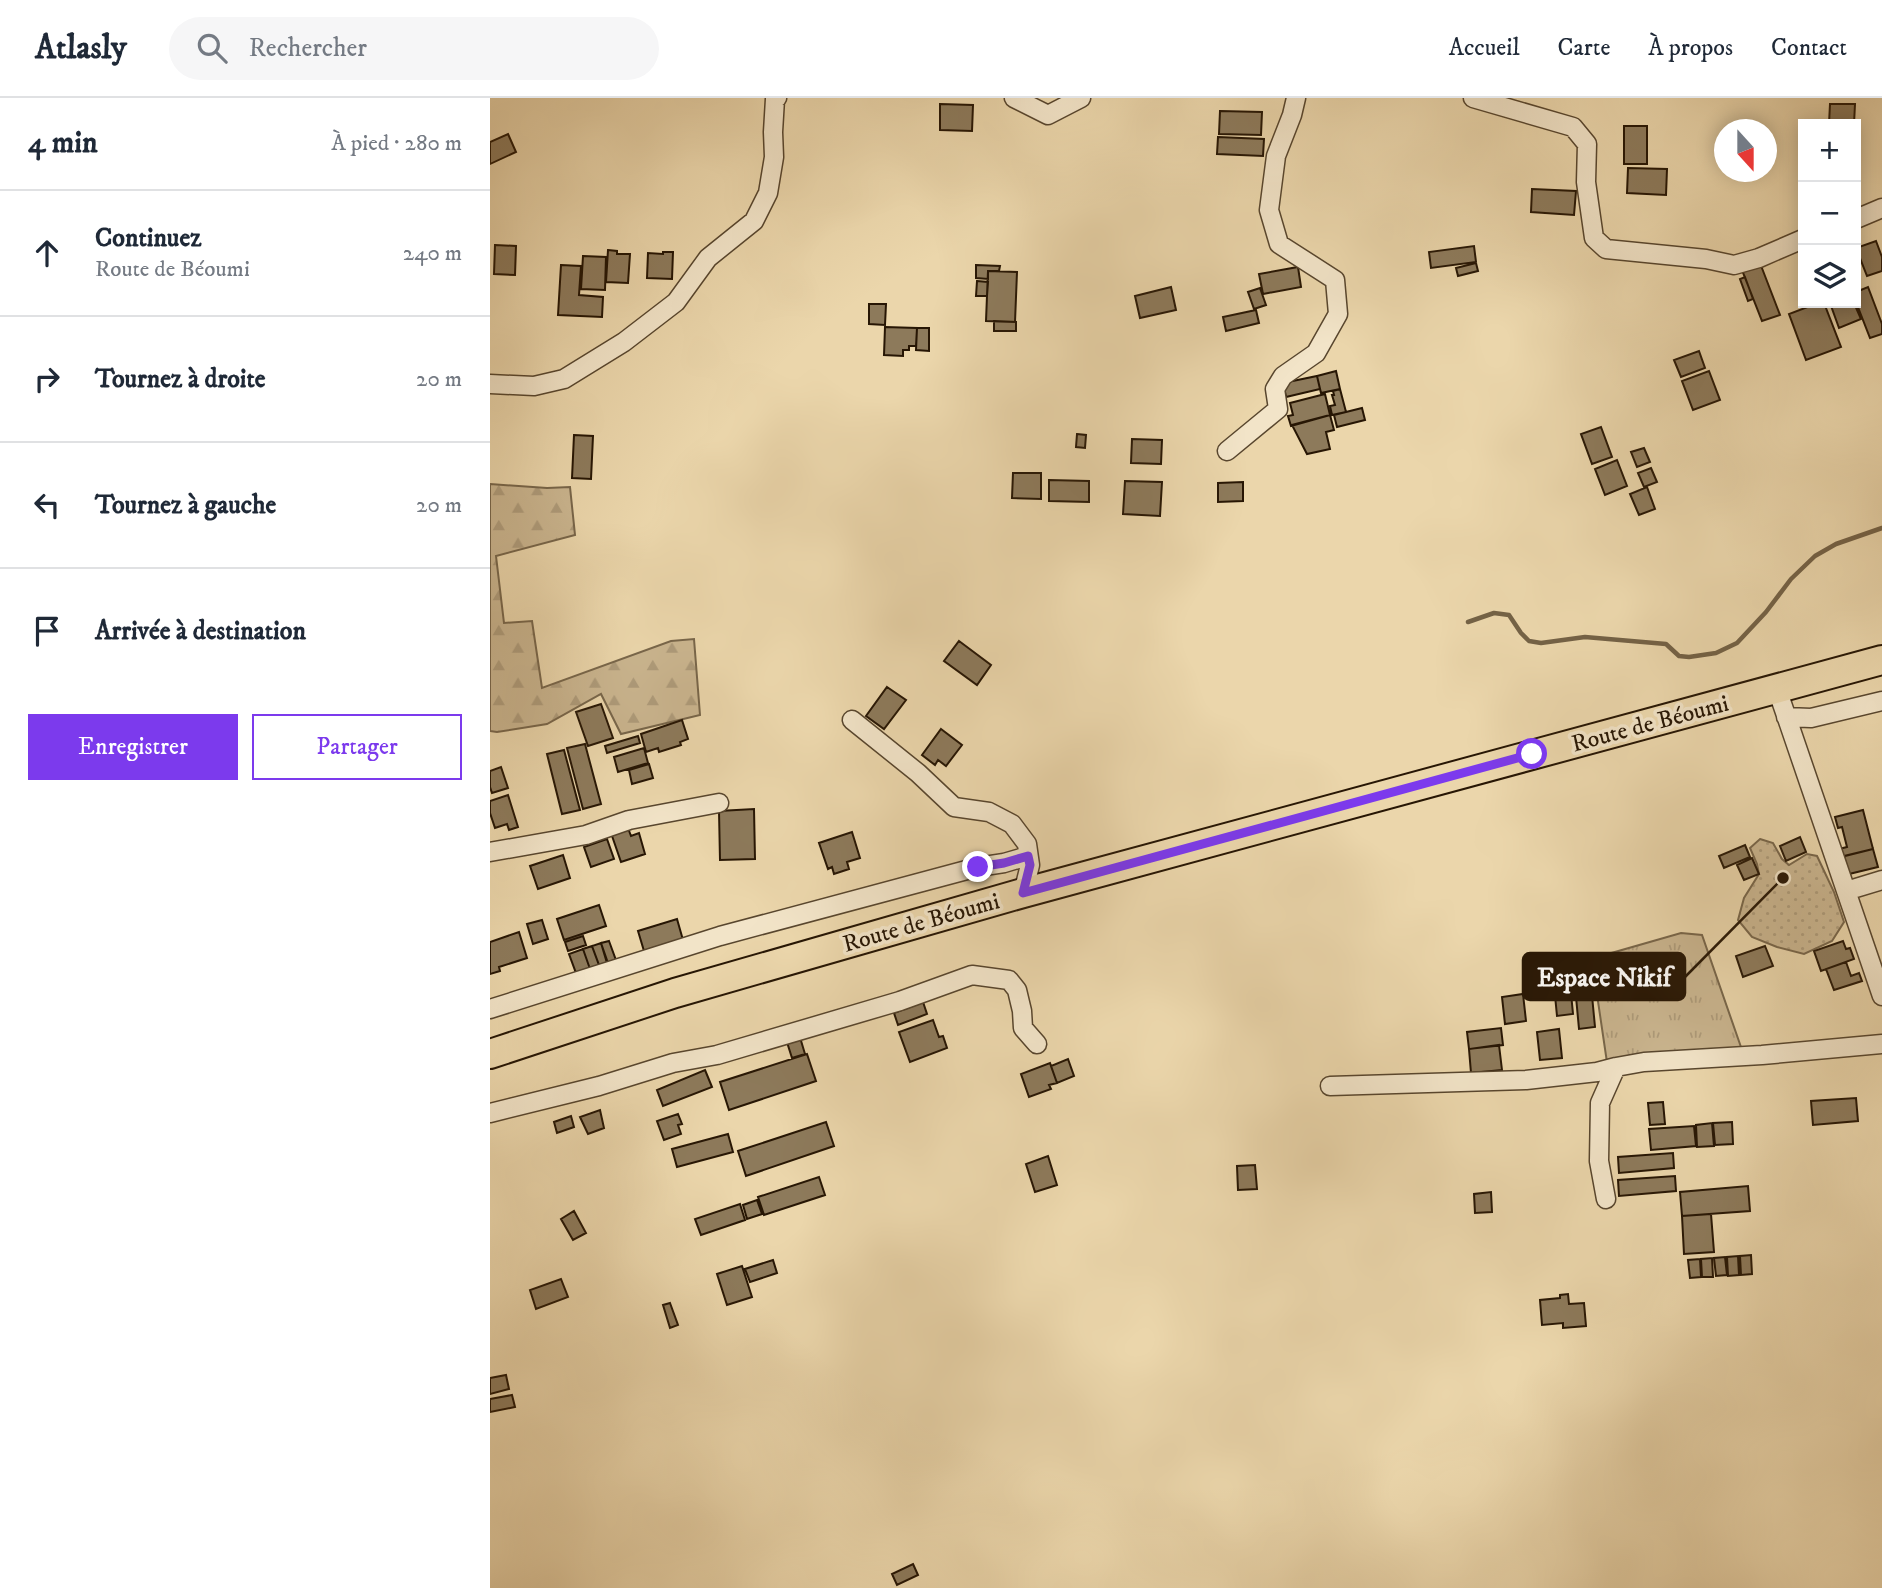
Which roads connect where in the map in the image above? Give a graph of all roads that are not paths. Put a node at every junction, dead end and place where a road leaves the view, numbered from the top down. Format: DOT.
graph roads {
  1 [pos="777,98"];
  2 [pos="1014,98"];
  3 [pos="1081,98"];
  4 [pos="1296,98"];
  5 [pos="1473,98"];
  6 [pos="1882,208"];
  7 [pos="1861,217"];
  8 [pos="1798,241"];
  9 [pos="490,384"];
  10 [pos="1227,451"];
  11 [pos="1882,660"];
  12 [pos="1777,689"];
  13 [pos="1882,701"];
  14 [pos="1786,717"];
  15 [pos="852,720"];
  16 [pos="719,803"];
  17 [pos="490,852"];
  18 [pos="1028,856"];
  19 [pos="1882,880"];
  20 [pos="1846,891"];
  21 [pos="1023,893"];
  22 [pos="1882,996"];
  23 [pos="490,1009"];
  24 [pos="1037,1044"];
  25 [pos="1882,1044"];
  26 [pos="490,1054"];
  27 [pos="1616,1067"];
  28 [pos="1330,1086"];
  29 [pos="490,1113"];
  30 [pos="1606,1199"];
  1 -- 9 [label="street"];
  2 -- 3 [label="street"];
  4 -- 10 [label="street"];
  5 -- 8 [label="street"];
  6 -- 7 [label="street"];
  11 -- 12 [label="main road, Route de Béoumi"];
  12 -- 14 [label="street"];
  12 -- 21 [label="main road, Route de Béoumi"];
  13 -- 14 [label="street"];
  14 -- 20 [label="street"];
  15 -- 18 [label="street"];
  16 -- 17 [label="street"];
  18 -- 21 [label="street"];
  18 -- 23 [label="street"];
  19 -- 20 [label="street"];
  20 -- 22 [label="street"];
  21 -- 26 [label="main road, Route de Béoumi"];
  24 -- 29 [label="street"];
  25 -- 27 [label="street"];
  27 -- 28 [label="street"];
  27 -- 30 [label="street"];
}
